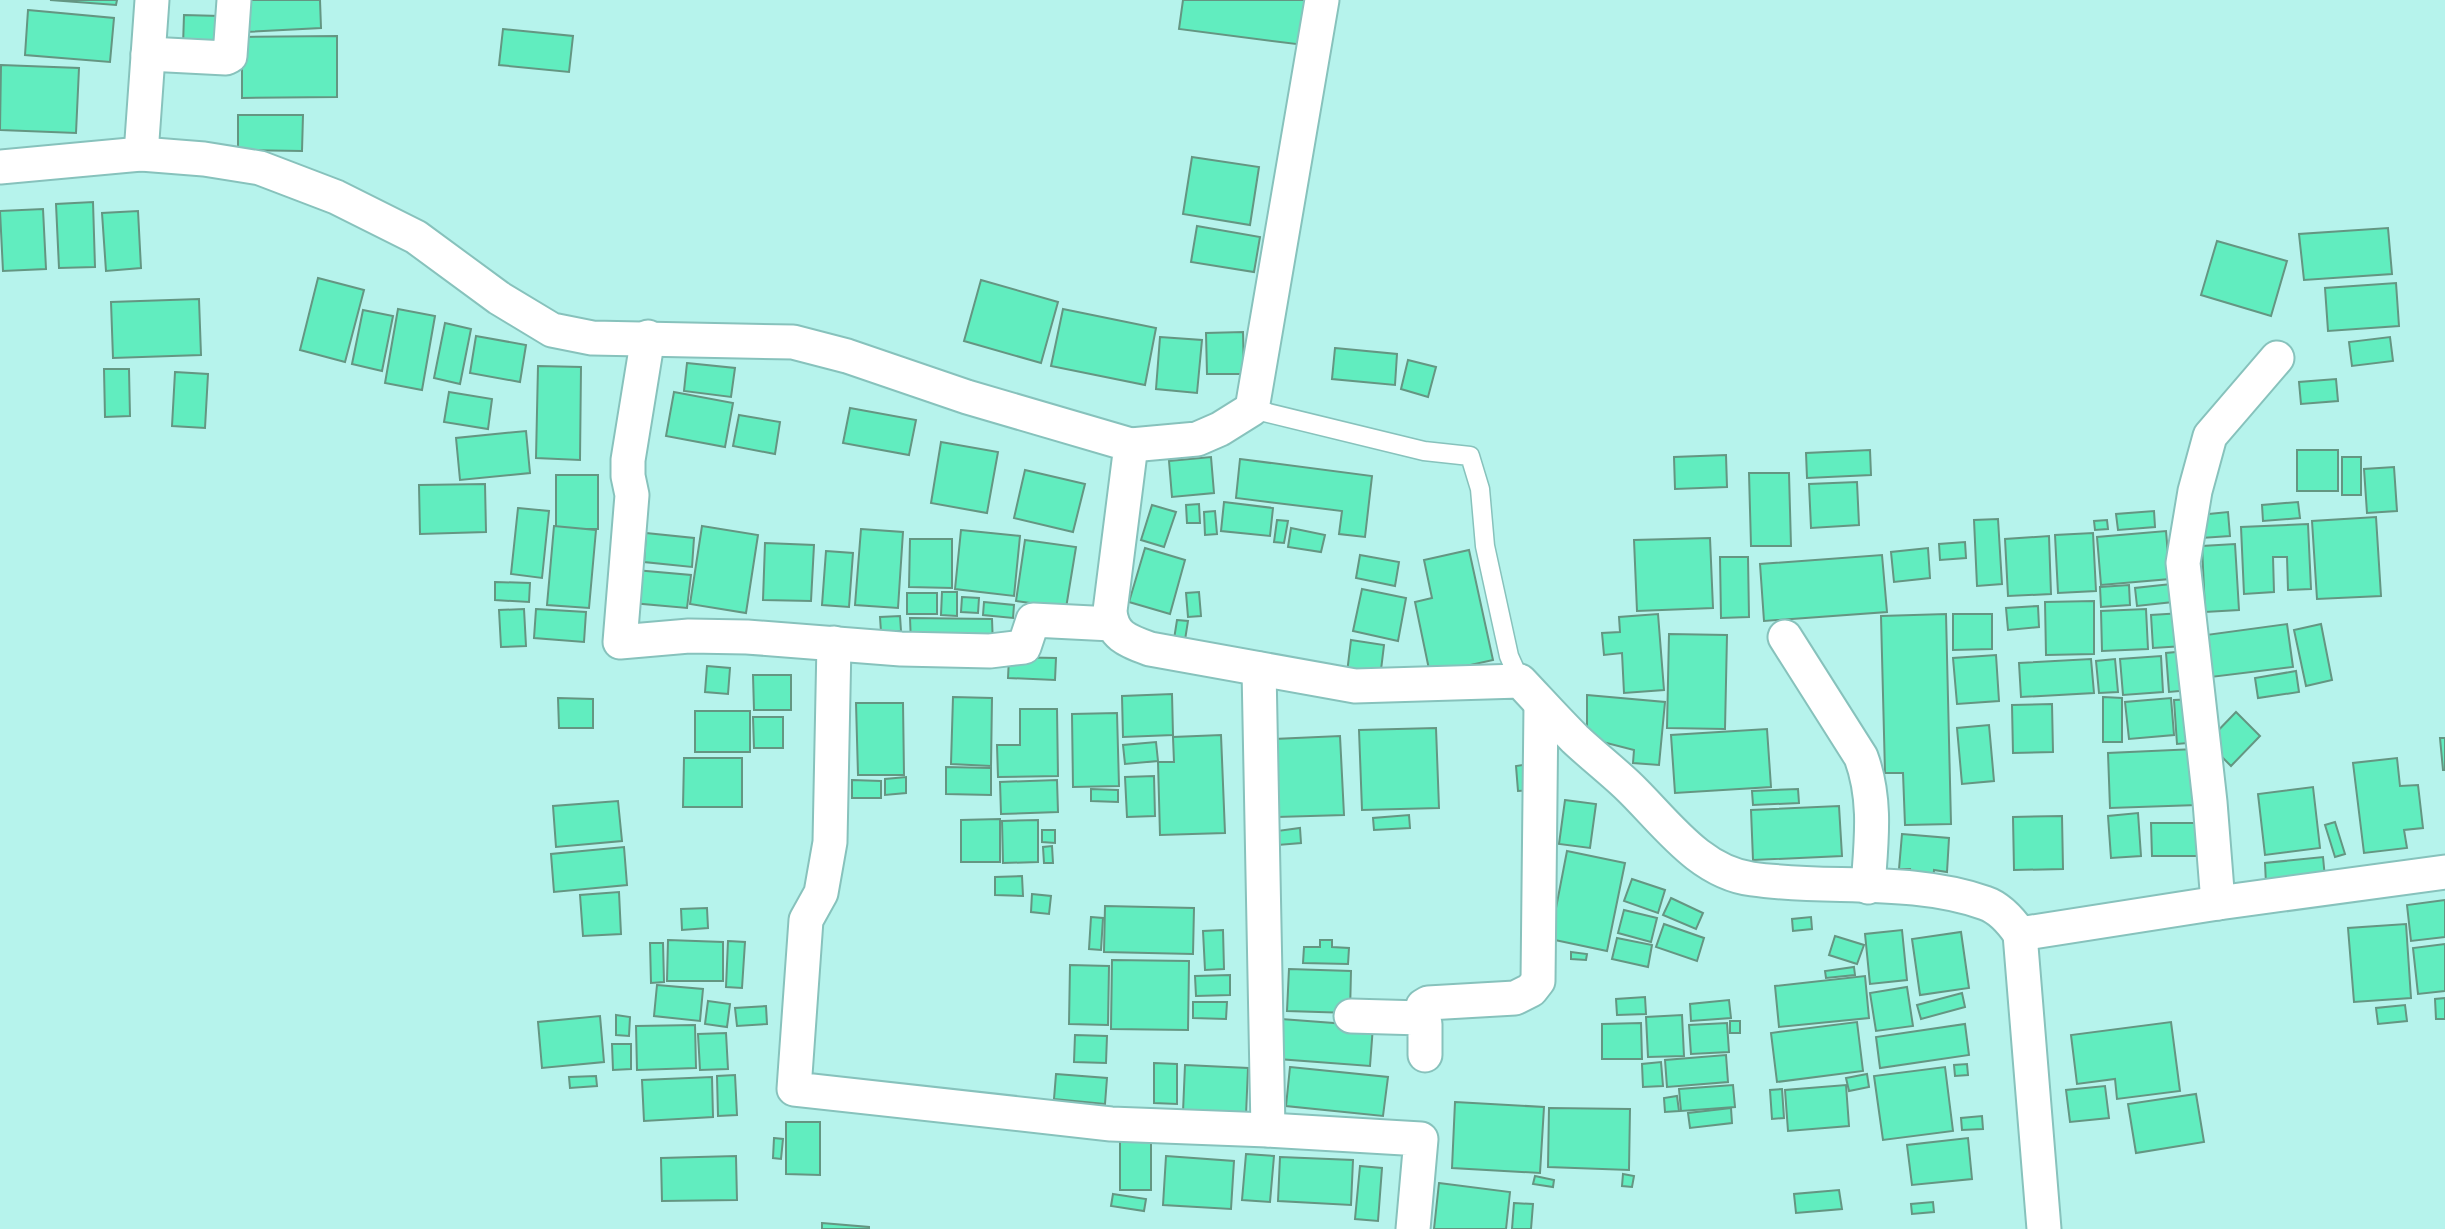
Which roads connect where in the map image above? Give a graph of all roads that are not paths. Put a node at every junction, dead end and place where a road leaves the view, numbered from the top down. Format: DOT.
graph roads {
  1 [pos="152,0"];
  2 [pos="234,0"];
  3 [pos="1322,0"];
  4 [pos="148,54"];
  5 [pos="141,153"];
  6 [pos="0,167"];
  7 [pos="648,337"];
  8 [pos="2277,358"];
  9 [pos="1252,409"];
  10 [pos="1131,445"];
  11 [pos="1112,624"];
  12 [pos="1785,637"];
  13 [pos="834,643"];
  14 [pos="1259,669"];
  15 [pos="1531,693"];
  16 [pos="2445,872"];
  17 [pos="1868,887"];
  18 [pos="2218,903"];
  19 [pos="2020,934"];
  20 [pos="1351,1016"];
  21 [pos="1419,1017"];
  22 [pos="1425,1055"];
  23 [pos="1268,1130"];
  24 [pos="1413,1229"];
  25 [pos="2044,1229"];
  1 -- 4 [label="street"];
  2 -- 4 [label="street"];
  3 -- 9 [label="street"];
  4 -- 5 [label="street"];
  5 -- 6 [label="street"];
  5 -- 7 [label="street"];
  7 -- 10 [label="street"];
  7 -- 13 [label="street"];
  8 -- 18 [label="street"];
  9 -- 10 [label="street"];
  9 -- 15 [label="lane"];
  10 -- 11 [label="street"];
  11 -- 13 [label="street"];
  11 -- 14 [label="street"];
  12 -- 17 [label="street"];
  13 -- 23 [label="street"];
  14 -- 15 [label="street"];
  14 -- 23 [label="street"];
  15 -- 17 [label="street"];
  15 -- 21 [label="street"];
  16 -- 18 [label="street"];
  17 -- 19 [label="street"];
  18 -- 19 [label="street"];
  19 -- 25 [label="street"];
  20 -- 21 [label="street"];
  21 -- 22 [label="street"];
  23 -- 24 [label="street"];
}
